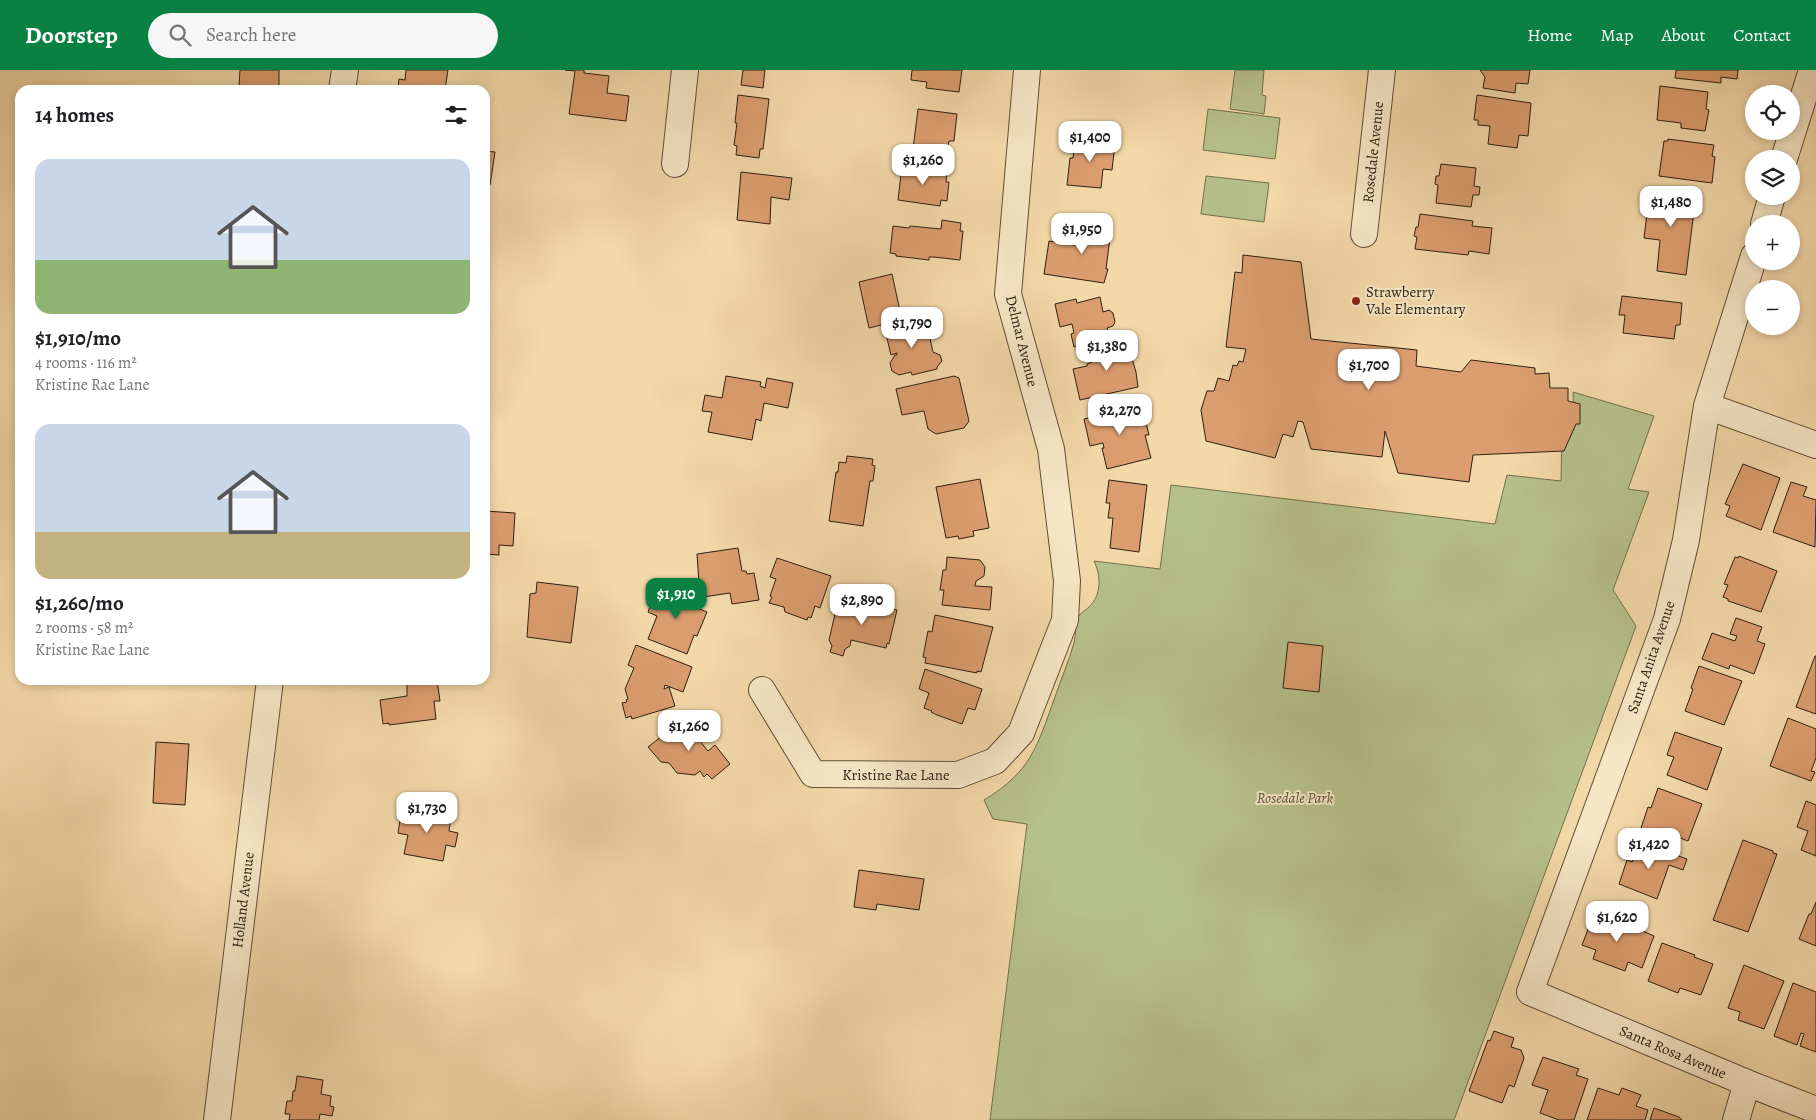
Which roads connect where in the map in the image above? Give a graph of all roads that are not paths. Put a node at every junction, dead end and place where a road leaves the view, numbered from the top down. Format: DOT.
graph roads {
  1 [pos="345,70"];
  2 [pos="685,70"];
  3 [pos="1027,70"];
  4 [pos="1382,70"];
  5 [pos="1812,70"];
  6 [pos="343,85"];
  7 [pos="1787,150"];
  8 [pos="675,164"];
  9 [pos="1364,234"];
  10 [pos="1750,270"];
  11 [pos="1707,406"];
  12 [pos="1816,445"];
  13 [pos="1067,581"];
  14 [pos="269,685"];
  15 [pos="762,690"];
  16 [pos="1530,992"];
  17 [pos="1746,1083"];
  18 [pos="1816,1110"];
  19 [pos="217,1120"];
  20 [pos="1736,1120"];
  1 -- 6 [label="street"];
  2 -- 8 [label="street"];
  3 -- 13 [label="street, Delmar Avenue"];
  4 -- 9 [label="street, Rosedale Avenue"];
  5 -- 7 [label="street"];
  10 -- 11 [label="street, Santa Anita Avenue"];
  11 -- 12 [label="street"];
  11 -- 16 [label="street, Santa Anita Avenue"];
  13 -- 15 [label="street, Kristine Rae Lane"];
  14 -- 19 [label="street, Holland Avenue"];
  16 -- 17 [label="street, Santa Rosa Avenue"];
  17 -- 18 [label="street, Santa Rosa Avenue"];
  17 -- 20 [label="street"];
}
